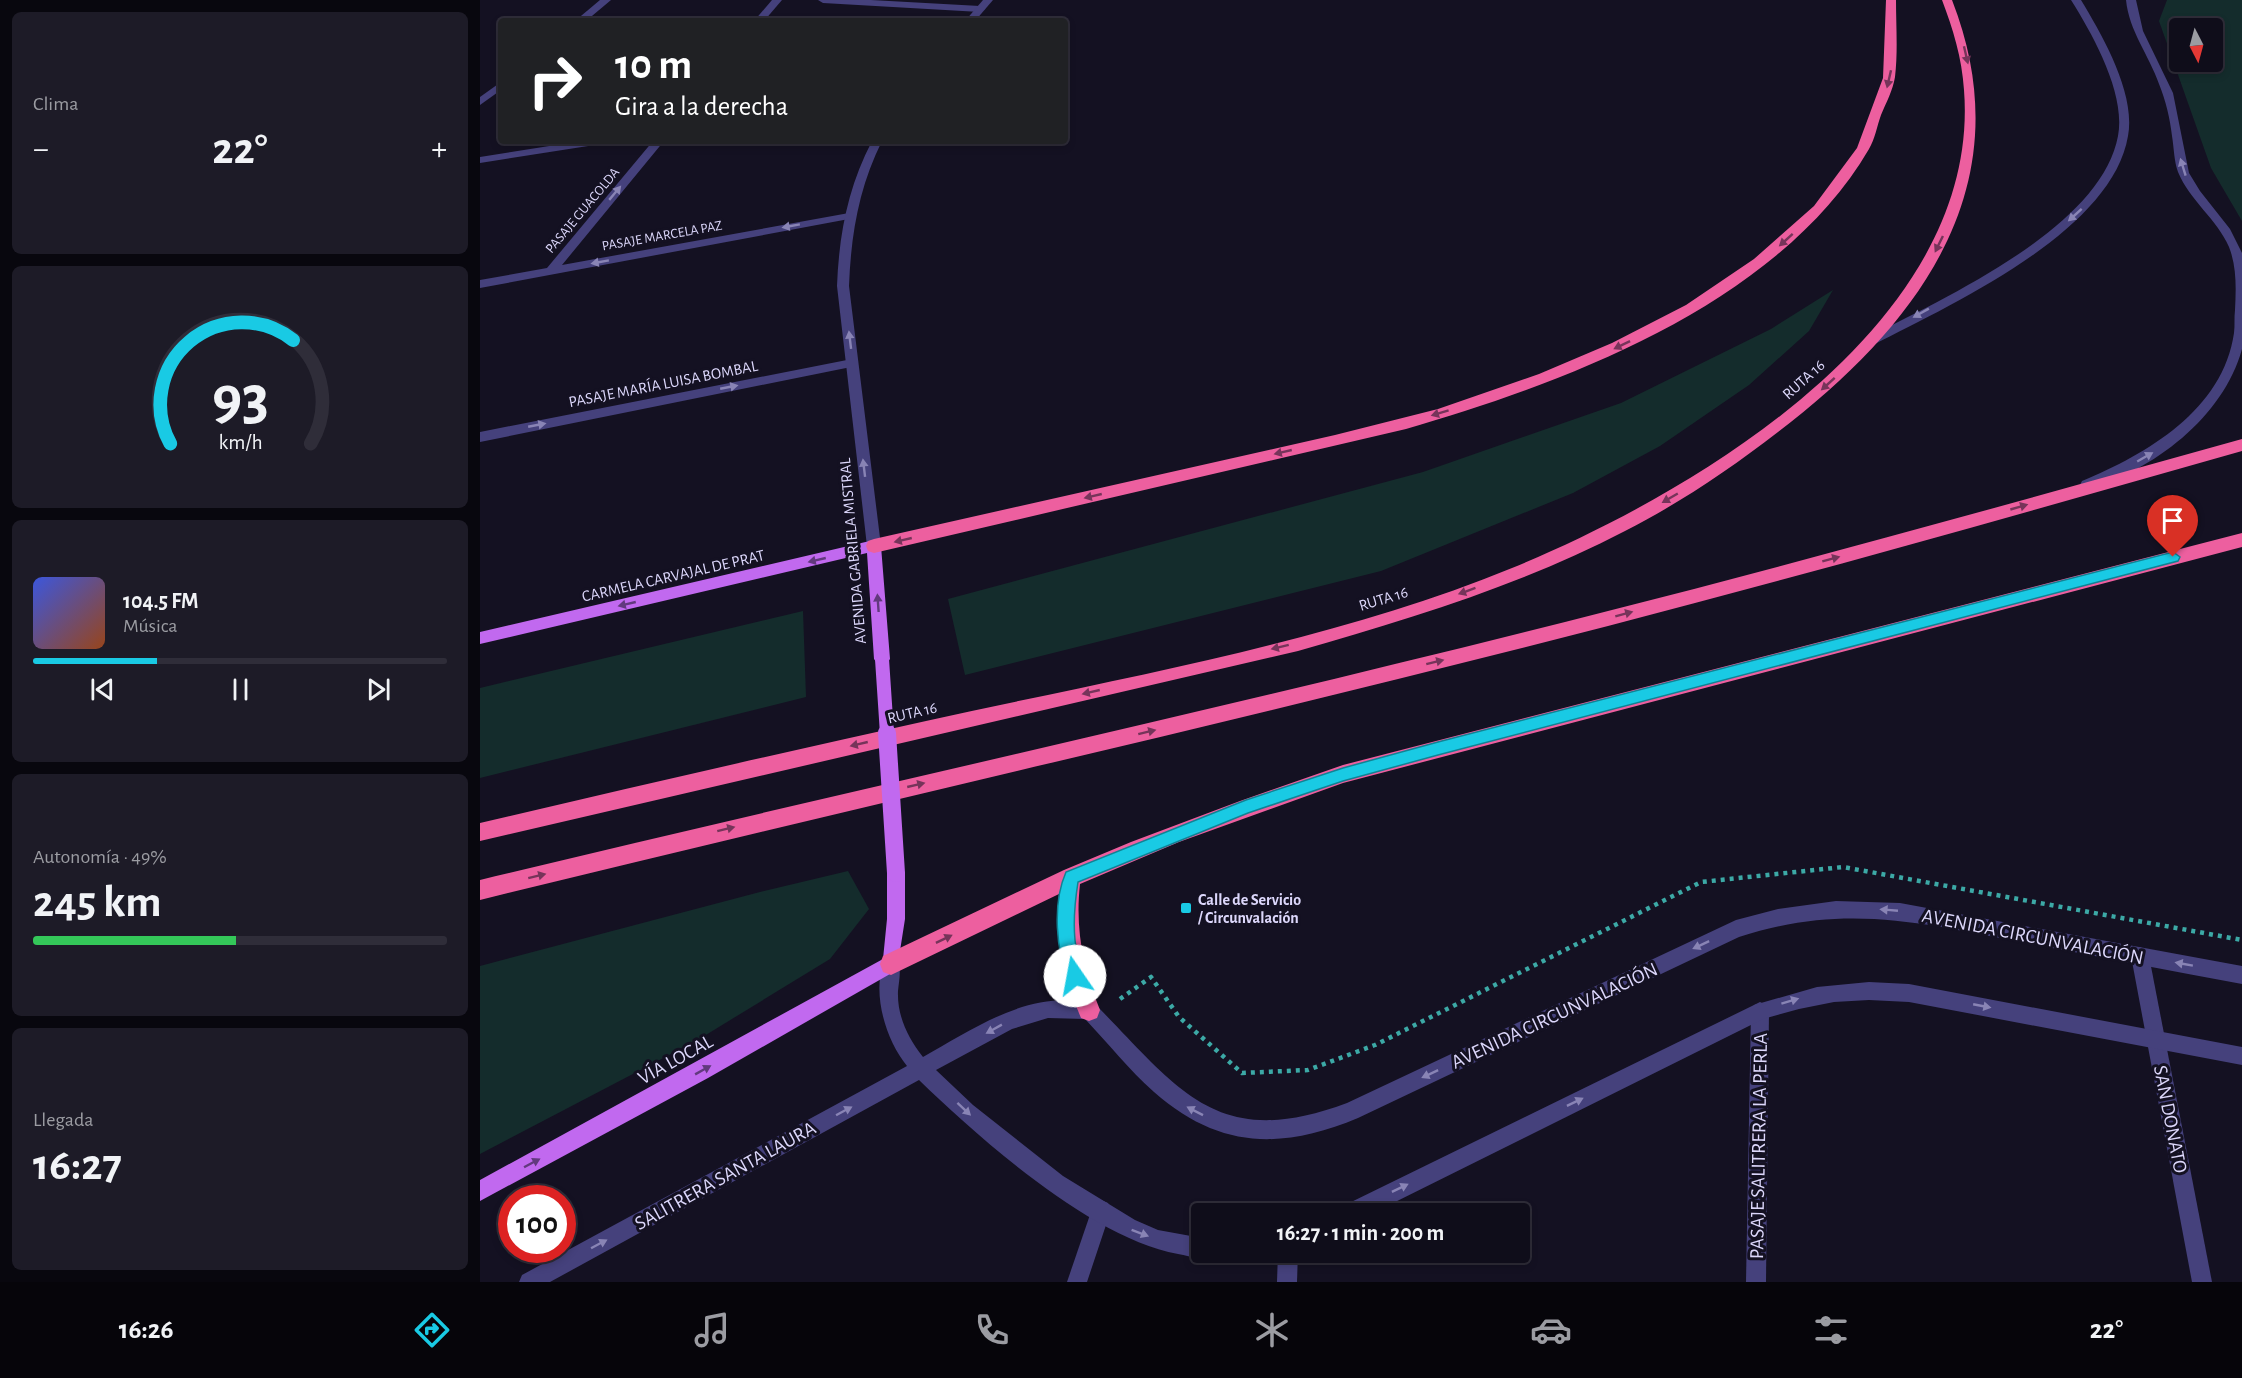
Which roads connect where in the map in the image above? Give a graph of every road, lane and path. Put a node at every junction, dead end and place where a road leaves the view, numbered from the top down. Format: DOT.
graph roads {
  1 [pos="606,0"];
  2 [pos="777,0"];
  3 [pos="823,0"];
  4 [pos="988,0"];
  5 [pos="1891,0"];
  6 [pos="1947,0"];
  7 [pos="2076,0"];
  8 [pos="2131,0"];
  9 [pos="980,9"];
  10 [pos="584,18"];
  11 [pos="762,18"];
  12 [pos="972,18"];
  13 [pos="498,87"];
  14 [pos="480,102"];
  15 [pos="582,144"];
  16 [pos="657,144"];
  17 [pos="876,144"];
  18 [pos="480,160"];
  19 [pos="849,216"];
  20 [pos="551,271"];
  21 [pos="480,284"];
  22 [pos="1869,342"];
  23 [pos="852,363"];
  24 [pos="480,437"];
  25 [pos="2242,445"];
  26 [pos="2054,497"];
  27 [pos="2242,540"];
  28 [pos="874,546"];
  29 [pos="480,638"];
  30 [pos="480,832"];
  31 [pos="1071,878"];
  32 [pos="480,890"];
  33 [pos="2140,956"];
  34 [pos="891,964"];
  35 [pos="2242,975"];
  36 [pos="1089,1010"];
  37 [pos="1760,1011"];
  38 [pos="2156,1040"];
  39 [pos="2242,1056"];
  40 [pos="921,1069"];
  41 [pos="480,1191"];
  42 [pos="1370,1203"];
  43 [pos="1101,1210"];
  44 [pos="1191,1246"];
  45 [pos="1288,1263"];
  46 [pos="529,1282"];
  47 [pos="1077,1282"];
  48 [pos="1287,1282"];
  49 [pos="1756,1282"];
  50 [pos="2202,1282"];
  1 -- 10 [label="street"];
  2 -- 11 [label="street"];
  3 -- 9 [label="street"];
  4 -- 9 [label="street"];
  5 -- 28 [label="highway, one-way"];
  6 -- 22 [label="highway, RUTA 16, one-way"];
  7 -- 22 [label="street, one-way"];
  26 -- 8 [label="street, one-way"];
  9 -- 12 [label="street"];
  13 -- 14 [label="street"];
  15 -- 18 [label="street"];
  20 -- 16 [label="street, PASAJE GUACOLDA, one-way"];
  17 -- 19 [label="street, AVENIDA GABRIELA MISTRAL"];
  19 -- 20 [label="street, PASAJE MARCELA PAZ, one-way"];
  23 -- 19 [label="street, AVENIDA GABRIELA MISTRAL, one-way"];
  20 -- 21 [label="street, PASAJE MARCELA PAZ"];
  22 -- 30 [label="highway, RUTA 16, one-way"];
  24 -- 23 [label="street, PASAJE MARÍA LUISA BOMBAL, one-way"];
  28 -- 23 [label="street, AVENIDA GABRIELA MISTRAL, one-way"];
  25 -- 26 [label="highway"];
  32 -- 26 [label="highway, one-way"];
  27 -- 31 [label="highway"];
  28 -- 29 [label="main road, CARMELA CARVAJAL DE PRAT, one-way"];
  34 -- 28 [label="main road, AVENIDA GABRIELA MISTRAL, one-way, bridge"];
  34 -- 31 [label="highway, one-way"];
  31 -- 36 [label="highway"];
  35 -- 33 [label="street, AVENIDA CIRCUNVALACIÓN, one-way"];
  33 -- 36 [label="street, AVENIDA CIRCUNVALACIÓN, one-way"];
  33 -- 38 [label="street, SAN DONATO"];
  34 -- 40 [label="street"];
  41 -- 34 [label="main road, VÍA LOCAL, one-way"];
  36 -- 40 [label="street, one-way"];
  37 -- 38 [label="street, one-way"];
  42 -- 37 [label="street, one-way"];
  37 -- 49 [label="street, PASAJE SALITRERA LA PERLA"];
  38 -- 39 [label="street"];
  38 -- 50 [label="street, SAN DONATO"];
  40 -- 43 [label="street, one-way"];
  46 -- 40 [label="street, SALITRERA SANTA LAURA, one-way"];
  43 -- 44 [label="street, one-way"];
  43 -- 47 [label="street"];
  45 -- 48 [label="street"];
}
